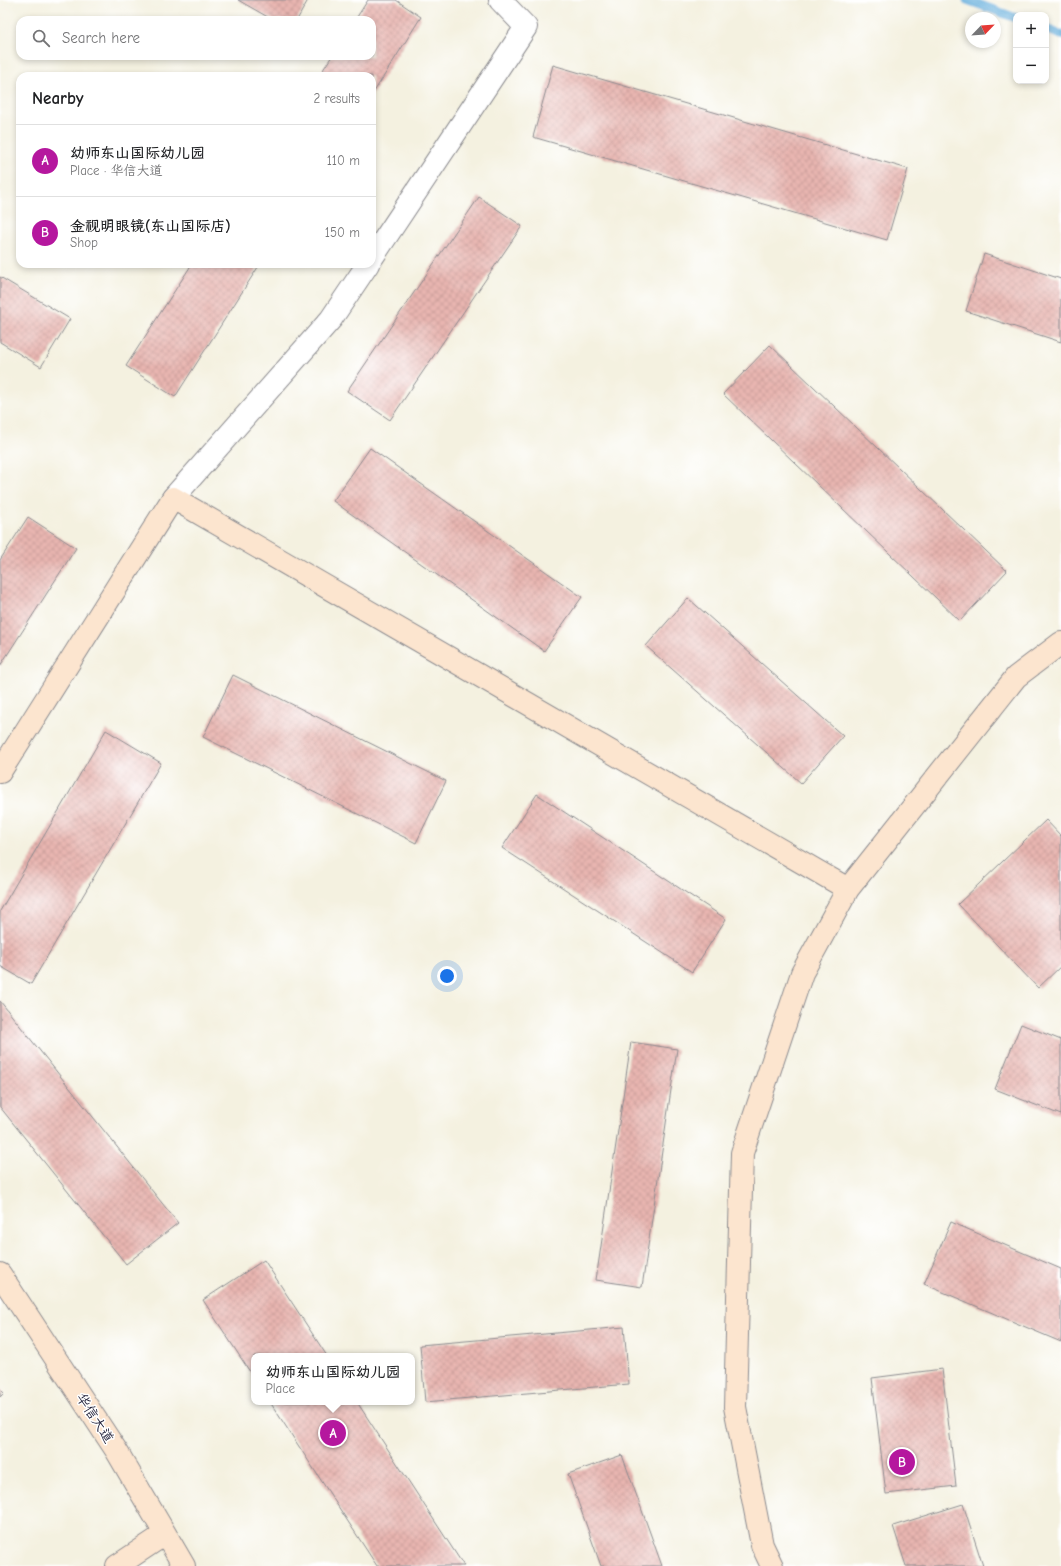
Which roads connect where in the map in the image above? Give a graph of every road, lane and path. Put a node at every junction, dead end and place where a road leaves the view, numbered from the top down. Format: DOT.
graph roads {
  1 [pos="500,0"];
  2 [pos="376,252"];
  3 [pos="365,268"];
  4 [pos="173,498"];
  5 [pos="1061,643"];
  6 [pos="0,772"];
  7 [pos="848,889"];
  8 [pos="0,1274"];
  9 [pos="165,1534"];
  10 [pos="117,1566"];
  11 [pos="184,1566"];
  12 [pos="772,1566"];
  1 -- 2 [label="street"];
  3 -- 4 [label="street"];
  4 -- 6 [label="street"];
  4 -- 7 [label="street"];
  5 -- 7 [label="street"];
  7 -- 12 [label="street"];
  8 -- 9 [label="street, 华信大道"];
  9 -- 10 [label="street"];
  9 -- 11 [label="street, 华信大道"];
}
